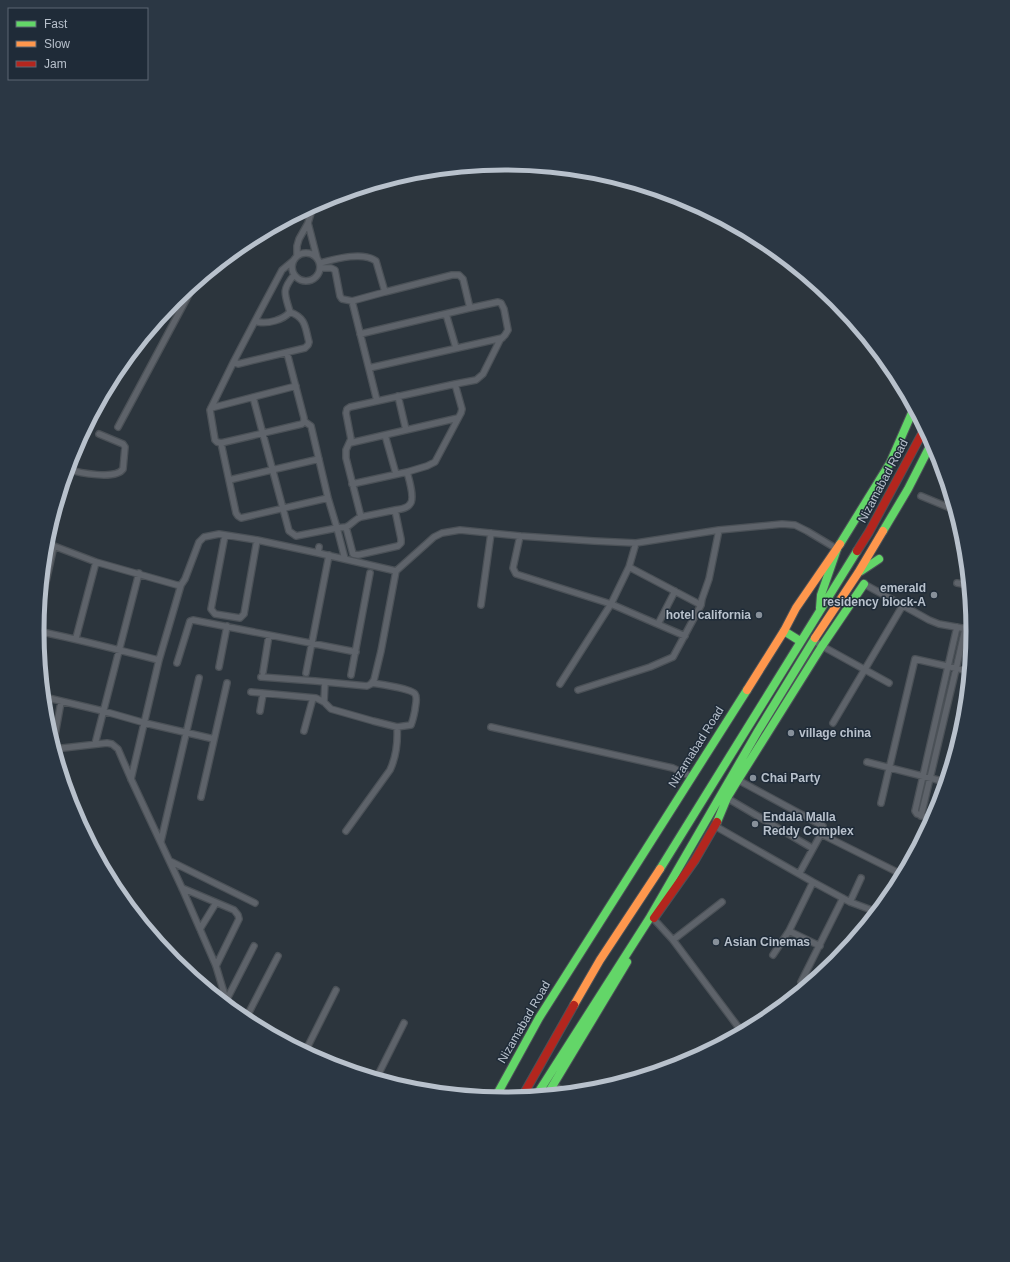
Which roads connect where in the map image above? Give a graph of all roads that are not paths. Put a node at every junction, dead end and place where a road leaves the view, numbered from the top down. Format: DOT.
graph roads {
  1 [pos="311,213"];
  2 [pos="308,224"];
  3 [pos="295,258"];
  4 [pos="319,263"];
  5 [pos="294,274"];
  6 [pos="385,292"];
  7 [pos="188,297"];
  8 [pos="352,301"];
  9 [pos="470,308"];
  10 [pos="290,312"];
  11 [pos="446,314"];
  12 [pos="256,319"];
  13 [pos="360,334"];
  14 [pos="502,338"];
  15 [pos="456,348"];
  16 [pos="287,353"];
  17 [pos="234,361"];
  18 [pos="369,368"];
  19 [pos="455,384"];
  20 [pos="296,386"];
  21 [pos="398,396"];
  22 [pos="253,397"];
  23 [pos="377,401"];
  24 [pos="211,408"];
  25 [pos="911,414"];
  26 [pos="458,418"];
  27 [pos="304,421"];
  28 [pos="118,427"];
  29 [pos="406,430"];
  30 [pos="263,433"];
  31 [pos="99,434"];
  32 [pos="921,434"];
  33 [pos="385,435"];
  34 [pos="221,443"];
  35 [pos="350,443"];
  36 [pos="928,449"];
  37 [pos="319,459"];
  38 [pos="273,470"];
  39 [pos="73,471"];
  40 [pos="407,472"];
  41 [pos="396,474"];
  42 [pos="229,480"];
  43 [pos="352,484"];
  44 [pos="921,496"];
  45 [pos="328,498"];
  46 [pos="949,507"];
  47 [pos="283,508"];
  48 [pos="395,510"];
  49 [pos="361,517"];
  50 [pos="346,527"];
  51 [pos="337,528"];
  52 [pos="719,530"];
  53 [pos="491,533"];
  54 [pos="225,535"];
  55 [pos="520,536"];
  56 [pos="257,540"];
  57 [pos="636,543"];
  58 [pos="54,546"];
  59 [pos="837,549"];
  60 [pos="329,555"];
  61 [pos="345,559"];
  62 [pos="879,559"];
  63 [pos="96,562"];
  64 [pos="629,567"];
  65 [pos="396,571"];
  66 [pos="370,573"];
  67 [pos="48,574"];
  68 [pos="139,574"];
  69 [pos="858,574"];
  70 [pos="957,582"];
  71 [pos="864,584"];
  72 [pos="963,584"];
  73 [pos="181,585"];
  74 [pos="674,591"];
  75 [pos="611,604"];
  76 [pos="481,605"];
  77 [pos="700,605"];
  78 [pos="903,605"];
  79 [pos="820,610"];
  80 [pos="658,624"];
  81 [pos="228,626"];
  82 [pos="957,627"];
  83 [pos="965,629"];
  84 [pos="784,631"];
  85 [pos="44,632"];
  86 [pos="269,635"];
  87 [pos="685,636"];
  88 [pos="76,638"];
  89 [pos="814,640"];
  90 [pos="800,641"];
  91 [pos="312,643"];
  92 [pos="822,646"];
  93 [pos="119,650"];
  94 [pos="356,652"];
  95 [pos="159,660"];
  96 [pos="177,663"];
  97 [pos="219,667"];
  98 [pos="949,667"];
  99 [pos="956,669"];
  100 [pos="864,670"];
  101 [pos="964,670"];
  102 [pos="306,673"];
  103 [pos="351,675"];
  104 [pos="199,678"];
  105 [pos="325,682"];
  106 [pos="227,683"];
  107 [pos="372,683"];
  108 [pos="889,683"];
  109 [pos="560,684"];
  110 [pos="578,690"];
  111 [pos="251,692"];
  112 [pos="263,694"];
  113 [pos="313,698"];
  114 [pos="49,699"];
  115 [pos="60,702"];
  116 [pos="324,702"];
  117 [pos="103,711"];
  118 [pos="260,711"];
  119 [pos="145,722"];
  120 [pos="936,722"];
  121 [pos="833,723"];
  122 [pos="943,723"];
  123 [pos="397,727"];
  124 [pos="491,727"];
  125 [pos="187,732"];
  126 [pos="304,732"];
  127 [pos="56,733"];
  128 [pos="214,739"];
  129 [pos="94,744"];
  130 [pos="59,747"];
  131 [pos="867,762"];
  132 [pos="889,768"];
  133 [pos="692,777"];
  134 [pos="923,777"];
  135 [pos="930,778"];
  136 [pos="131,779"];
  137 [pos="738,780"];
  138 [pos="941,781"];
  139 [pos="201,797"];
  140 [pos="727,798"];
  141 [pos="881,802"];
  142 [pos="922,816"];
  143 [pos="926,817"];
  144 [pos="715,826"];
  145 [pos="346,831"];
  146 [pos="821,834"];
  147 [pos="161,842"];
  148 [pos="812,848"];
  149 [pos="170,861"];
  150 [pos="897,872"];
  151 [pos="798,874"];
  152 [pos="861,878"];
  153 [pos="813,882"];
  154 [pos="182,888"];
  155 [pos="843,898"];
  156 [pos="722,902"];
  157 [pos="850,902"];
  158 [pos="216,903"];
  159 [pos="255,903"];
  160 [pos="872,910"];
  161 [pos="652,918"];
  162 [pos="200,929"];
  163 [pos="788,931"];
  164 [pos="673,940"];
  165 [pos="254,946"];
  166 [pos="820,946"];
  167 [pos="774,955"];
  168 [pos="278,956"];
  169 [pos="216,966"];
  170 [pos="801,982"];
  171 [pos="336,990"];
  172 [pos="225,998"];
  173 [pos="229,1000"];
  174 [pos="248,1014"];
  175 [pos="404,1023"];
  176 [pos="739,1028"];
  177 [pos="307,1047"];
  178 [pos="379,1074"];
  179 [pos="553,1085"];
  180 [pos="550,1089"];
  181 [pos="559,1089"];
  182 [pos="525,1091"];
  183 [pos="540,1091"];
  184 [pos="498,1092"];
  1 -- 2 [label="street"];
  2 -- 3 [label="street"];
  2 -- 4 [label="street"];
  3 -- 4 [label="street"];
  3 -- 5 [label="street"];
  3 -- 12 [label="street"];
  4 -- 5 [label="street"];
  4 -- 6 [label="street"];
  4 -- 8 [label="street"];
  5 -- 10 [label="street"];
  6 -- 8 [label="street"];
  6 -- 9 [label="street"];
  7 -- 28 [label="street"];
  8 -- 13 [label="street"];
  9 -- 11 [label="street"];
  9 -- 14 [label="street"];
  10 -- 12 [label="street"];
  10 -- 16 [label="street"];
  11 -- 13 [label="street"];
  11 -- 15 [label="street"];
  12 -- 17 [label="street"];
  13 -- 18 [label="street"];
  14 -- 15 [label="street"];
  14 -- 19 [label="street"];
  15 -- 18 [label="street"];
  16 -- 17 [label="street"];
  16 -- 20 [label="street"];
  17 -- 24 [label="street"];
  18 -- 23 [label="street"];
  19 -- 21 [label="street"];
  19 -- 26 [label="street"];
  20 -- 22 [label="street"];
  20 -- 27 [label="street"];
  21 -- 23 [label="street"];
  21 -- 29 [label="street"];
  22 -- 24 [label="street"];
  22 -- 30 [label="street"];
  23 -- 35 [label="street"];
  24 -- 34 [label="street"];
  25 -- 59 [label="main road, Nizamabad Road"];
  26 -- 29 [label="street"];
  26 -- 40 [label="street"];
  27 -- 30 [label="street"];
  27 -- 37 [label="street"];
  29 -- 33 [label="street"];
  30 -- 34 [label="street"];
  30 -- 38 [label="street"];
  31 -- 39 [label="street"];
  32 -- 79 [label="main road, Nizamabad Road"];
  33 -- 35 [label="street"];
  33 -- 41 [label="street"];
  34 -- 42 [label="street"];
  35 -- 43 [label="street"];
  36 -- 69 [label="main road, Nizamabad Road"];
  37 -- 38 [label="street"];
  37 -- 45 [label="street"];
  38 -- 42 [label="street"];
  38 -- 47 [label="street"];
  40 -- 41 [label="street"];
  40 -- 48 [label="street"];
  41 -- 43 [label="street"];
  42 -- 47 [label="street"];
  43 -- 49 [label="street"];
  44 -- 46 [label="street"];
  45 -- 47 [label="street"];
  45 -- 51 [label="street"];
  47 -- 51 [label="street"];
  48 -- 49 [label="street"];
  48 -- 50 [label="street"];
  49 -- 50 [label="street"];
  50 -- 51 [label="street"];
  51 -- 61 [label="street"];
  52 -- 57 [label="street"];
  52 -- 59 [label="street"];
  52 -- 77 [label="street"];
  53 -- 55 [label="street"];
  53 -- 65 [label="street"];
  53 -- 76 [label="street"];
  54 -- 56 [label="street"];
  54 -- 56 [label="street"];
  54 -- 73 [label="street"];
  55 -- 57 [label="street"];
  55 -- 75 [label="street"];
  56 -- 60 [label="street"];
  57 -- 64 [label="street"];
  58 -- 63 [label="street"];
  58 -- 67 [label="street"];
  59 -- 79 [label="main road"];
  59 -- 84 [label="main road, Nizamabad Road"];
  60 -- 61 [label="street"];
  60 -- 91 [label="street"];
  61 -- 65 [label="street"];
  62 -- 69 [label="main road"];
  63 -- 68 [label="street"];
  63 -- 88 [label="street"];
  64 -- 74 [label="street"];
  64 -- 75 [label="street"];
  65 -- 107 [label="street"];
  66 -- 94 [label="street"];
  68 -- 73 [label="street"];
  68 -- 93 [label="street"];
  69 -- 89 [label="main road, Nizamabad Road"];
  70 -- 72 [label="street"];
  71 -- 78 [label="street"];
  71 -- 92 [label="main road, Nizamabad Road"];
  73 -- 95 [label="street"];
  74 -- 77 [label="street"];
  74 -- 80 [label="street"];
  75 -- 80 [label="street"];
  75 -- 109 [label="street"];
  77 -- 87 [label="street"];
  78 -- 82 [label="street"];
  78 -- 100 [label="street"];
  79 -- 90 [label="main road, Nizamabad Road"];
  80 -- 87 [label="street"];
  81 -- 86 [label="street"];
  81 -- 96 [label="street"];
  81 -- 97 [label="street"];
  82 -- 83 [label="street"];
  82 -- 98 [label="street"];
  83 -- 99 [label="street"];
  84 -- 90 [label="main road"];
  84 -- 133 [label="main road, Nizamabad Road"];
  85 -- 88 [label="street"];
  86 -- 91 [label="street"];
  86 -- 105 [label="street"];
  87 -- 110 [label="street"];
  88 -- 93 [label="street"];
  89 -- 92 [label="street"];
  89 -- 161 [label="main road, Nizamabad Road"];
  90 -- 182 [label="main road, Nizamabad Road"];
  91 -- 94 [label="street"];
  91 -- 102 [label="street"];
  92 -- 100 [label="street"];
  92 -- 137 [label="main road, Nizamabad Road"];
  93 -- 95 [label="street"];
  93 -- 117 [label="street"];
  94 -- 103 [label="street"];
  95 -- 119 [label="street"];
  98 -- 99 [label="street"];
  98 -- 120 [label="street"];
  98 -- 132 [label="street"];
  99 -- 101 [label="street"];
  99 -- 122 [label="street"];
  100 -- 108 [label="street"];
  100 -- 121 [label="street"];
  104 -- 125 [label="street"];
  105 -- 107 [label="street"];
  105 -- 116 [label="street"];
  106 -- 128 [label="street"];
  107 -- 123 [label="street"];
  111 -- 112 [label="street"];
  112 -- 113 [label="street"];
  112 -- 118 [label="street"];
  113 -- 116 [label="street"];
  113 -- 126 [label="street"];
  114 -- 115 [label="street"];
  115 -- 117 [label="street"];
  115 -- 127 [label="street"];
  116 -- 123 [label="street"];
  117 -- 119 [label="street"];
  117 -- 129 [label="street"];
  119 -- 125 [label="street"];
  119 -- 136 [label="street"];
  120 -- 122 [label="street"];
  120 -- 134 [label="street"];
  122 -- 135 [label="street"];
  123 -- 145 [label="street"];
  124 -- 133 [label="street"];
  125 -- 128 [label="street"];
  125 -- 147 [label="street"];
  128 -- 139 [label="street"];
  129 -- 130 [label="street"];
  129 -- 136 [label="street"];
  131 -- 132 [label="street"];
  132 -- 134 [label="street"];
  132 -- 141 [label="street"];
  133 -- 184 [label="main road, Nizamabad Road"];
  134 -- 135 [label="street"];
  134 -- 142 [label="street"];
  135 -- 138 [label="street"];
  135 -- 142 [label="street"];
  136 -- 147 [label="street"];
  137 -- 140 [label="main road, Nizamabad Road"];
  137 -- 146 [label="street"];
  140 -- 144 [label="main road, Nizamabad Road"];
  140 -- 148 [label="street"];
  142 -- 143 [label="street"];
  144 -- 151 [label="street"];
  144 -- 161 [label="main road, Nizamabad Road"];
  146 -- 148 [label="street"];
  146 -- 150 [label="street"];
  147 -- 149 [label="street"];
  148 -- 151 [label="street"];
  149 -- 154 [label="street"];
  149 -- 159 [label="street"];
  151 -- 153 [label="street"];
  152 -- 157 [label="street"];
  153 -- 155 [label="street"];
  153 -- 163 [label="street"];
  154 -- 158 [label="street"];
  154 -- 162 [label="street"];
  155 -- 157 [label="street"];
  155 -- 166 [label="street"];
  156 -- 164 [label="street"];
  157 -- 160 [label="street"];
  158 -- 162 [label="street"];
  158 -- 169 [label="street"];
  161 -- 164 [label="street"];
  161 -- 179 [label="main road, Nizamabad Road"];
  161 -- 183 [label="main road, Nizamabad Road"];
  162 -- 169 [label="street"];
  163 -- 166 [label="street"];
  163 -- 167 [label="street"];
  164 -- 176 [label="street"];
  165 -- 173 [label="street"];
  166 -- 170 [label="street"];
  168 -- 174 [label="street"];
  169 -- 172 [label="street"];
  171 -- 177 [label="street"];
  175 -- 178 [label="street"];
  179 -- 180 [label="main road, Nizamabad Road"];
  179 -- 181 [label="street"];
}
